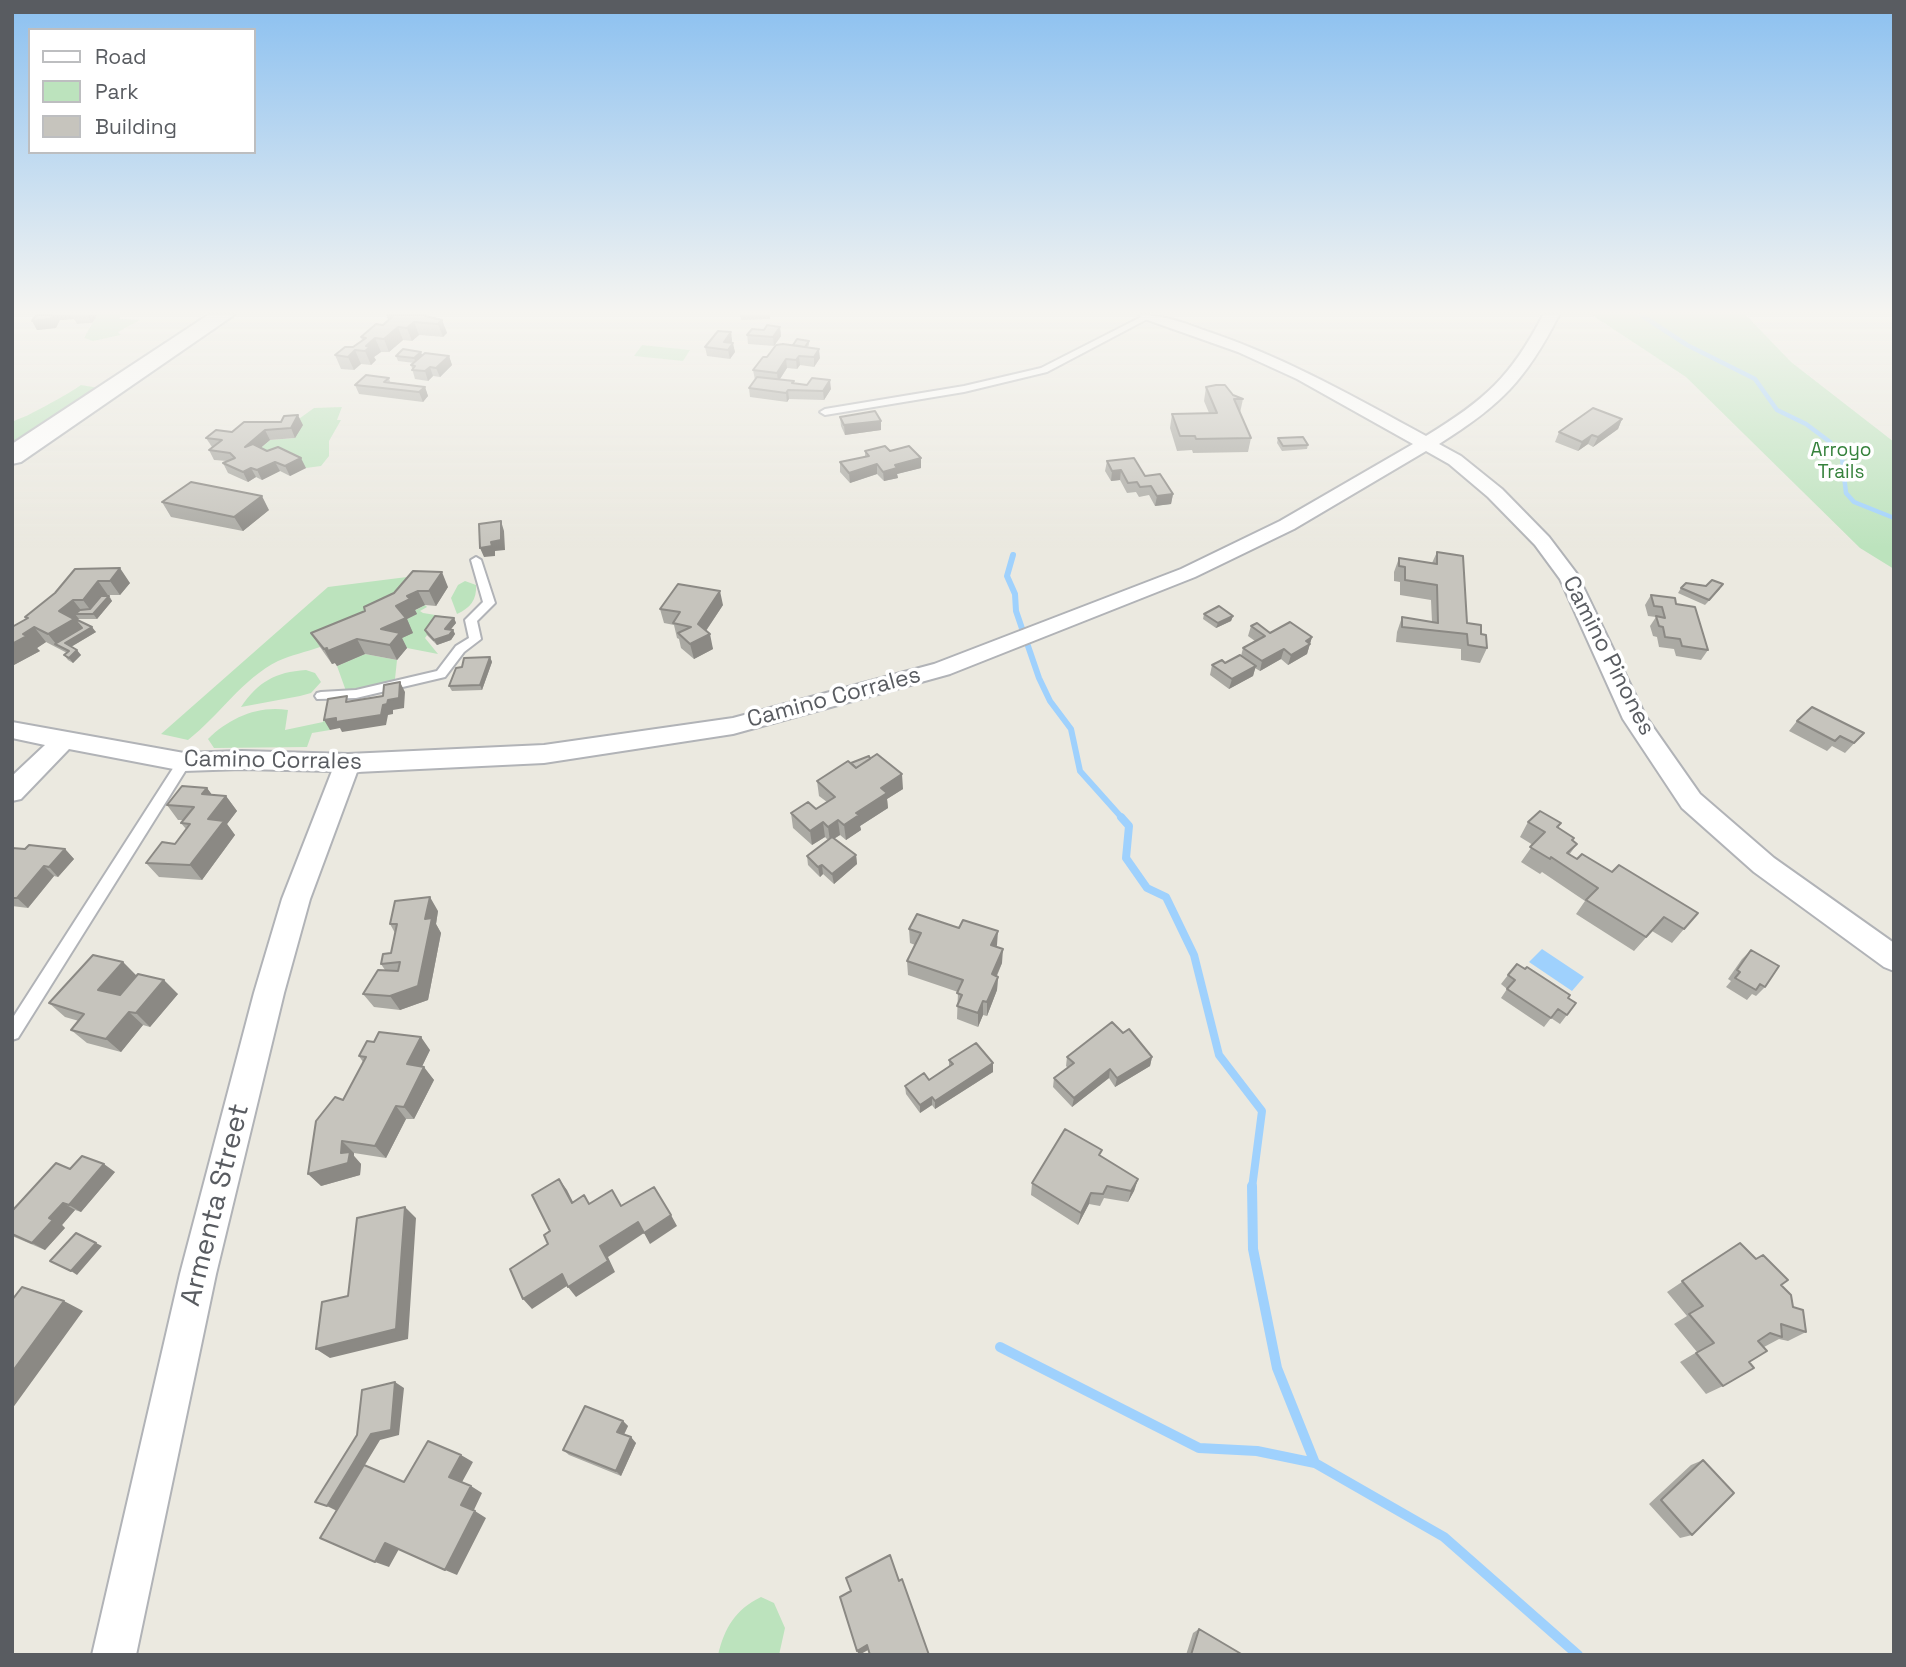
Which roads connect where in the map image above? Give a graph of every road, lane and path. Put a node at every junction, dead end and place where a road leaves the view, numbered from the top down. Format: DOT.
graph roads {
  1 [pos="107,393"];
  2 [pos="942,393"];
  3 [pos="1336,393"];
  4 [pos="1499,393"];
  5 [pos="825,412"];
  6 [pos="1428,443"];
  7 [pos="12,456"];
  8 [pos="476,560"];
  9 [pos="321,696"];
  10 [pos="12,730"];
  11 [pos="65,739"];
  12 [pos="184,762"];
  13 [pos="348,763"];
  14 [pos="12,792"];
  15 [pos="1894,959"];
  16 [pos="12,1033"];
  17 [pos="114,1655"];
  1 -- 7 [label="street"];
  2 -- 5 [label="lane"];
  3 -- 6 [label="street, Camino Pinones"];
  4 -- 6 [label="street, Camino Corrales"];
  6 -- 13 [label="street, Camino Corrales"];
  6 -- 15 [label="street, Camino Pinones"];
  8 -- 9 [label="lane"];
  10 -- 11 [label="street, Camino Corrales"];
  11 -- 12 [label="street, Camino Corrales"];
  11 -- 14 [label="street"];
  12 -- 13 [label="street, Camino Corrales"];
  12 -- 16 [label="lane"];
  13 -- 17 [label="street, Armenta Street"];
}
